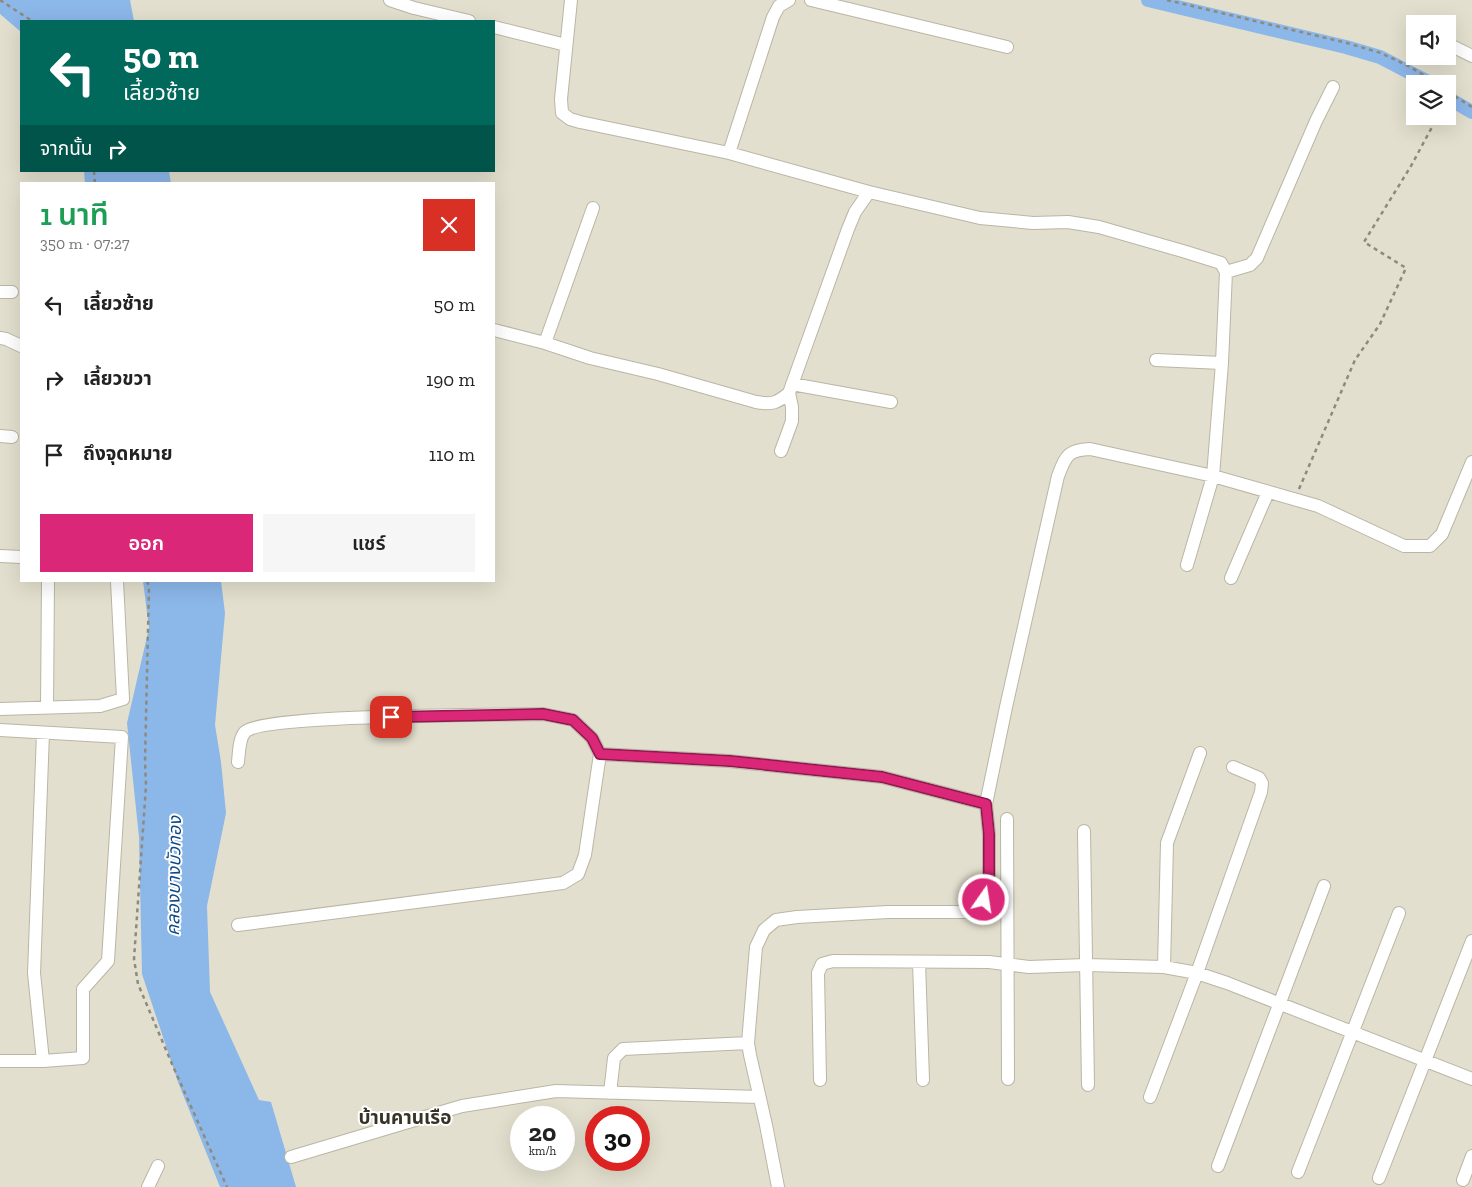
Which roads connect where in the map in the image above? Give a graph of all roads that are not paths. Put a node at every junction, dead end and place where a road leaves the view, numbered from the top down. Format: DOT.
graph roads {
  1 [pos="390,0"];
  2 [pos="789,0"];
  3 [pos="811,0"];
  4 [pos="572,2"];
  5 [pos="465,20"];
  6 [pos="495,27"];
  7 [pos="566,45"];
  8 [pos="1007,47"];
  9 [pos="1456,48"];
  10 [pos="1472,56"];
  11 [pos="1333,87"];
  12 [pos="730,154"];
  13 [pos="869,192"];
  14 [pos="593,208"];
  15 [pos="1226,272"];
  16 [pos="495,330"];
  17 [pos="0,338"];
  18 [pos="545,343"];
  19 [pos="20,346"];
  20 [pos="1156,360"];
  21 [pos="1222,364"];
  22 [pos="791,388"];
  23 [pos="891,402"];
  24 [pos="781,451"];
  25 [pos="1472,462"];
  26 [pos="1213,476"];
  27 [pos="1268,492"];
  28 [pos="0,556"];
  29 [pos="20,557"];
  30 [pos="1187,565"];
  31 [pos="1231,578"];
  32 [pos="48,582"];
  33 [pos="117,582"];
  34 [pos="47,708"];
  35 [pos="0,709"];
  36 [pos="0,730"];
  37 [pos="43,733"];
  38 [pos="1200,753"];
  39 [pos="600,754"];
  40 [pos="238,762"];
  41 [pos="1233,767"];
  42 [pos="986,804"];
  43 [pos="1006,819"];
  44 [pos="1084,831"];
  45 [pos="1324,886"];
  46 [pos="1399,913"];
  47 [pos="238,925"];
  48 [pos="1472,941"];
  49 [pos="919,962"];
  50 [pos="1008,964"];
  51 [pos="1086,965"];
  52 [pos="1164,967"];
  53 [pos="1197,972"];
  54 [pos="1280,1003"];
  55 [pos="1353,1032"];
  56 [pos="748,1043"];
  57 [pos="0,1060"];
  58 [pos="1425,1060"];
  59 [pos="43,1061"];
  60 [pos="1008,1079"];
  61 [pos="1472,1079"];
  62 [pos="820,1080"];
  63 [pos="922,1080"];
  64 [pos="1088,1085"];
  65 [pos="610,1093"];
  66 [pos="759,1097"];
  67 [pos="1150,1097"];
  68 [pos="1472,1156"];
  69 [pos="291,1157"];
  70 [pos="158,1166"];
  71 [pos="1218,1166"];
  72 [pos="1298,1172"];
  73 [pos="1379,1178"];
  74 [pos="1463,1180"];
  75 [pos="148,1187"];
  76 [pos="778,1187"];
  1 -- 5 [label="street"];
  2 -- 12 [label="street"];
  3 -- 8 [label="street"];
  4 -- 7 [label="street"];
  6 -- 7 [label="street"];
  7 -- 12 [label="street"];
  9 -- 10 [label="street"];
  11 -- 15 [label="street"];
  12 -- 13 [label="street"];
  13 -- 15 [label="street"];
  13 -- 22 [label="street"];
  14 -- 18 [label="street"];
  15 -- 21 [label="street"];
  16 -- 18 [label="street"];
  17 -- 19 [label="street"];
  18 -- 22 [label="street"];
  20 -- 21 [label="street"];
  21 -- 26 [label="street"];
  22 -- 23 [label="street"];
  22 -- 24 [label="street"];
  25 -- 27 [label="street"];
  26 -- 27 [label="street"];
  26 -- 30 [label="street"];
  26 -- 42 [label="street"];
  27 -- 31 [label="street"];
  28 -- 29 [label="street"];
  32 -- 34 [label="street"];
  33 -- 34 [label="street"];
  34 -- 35 [label="street"];
  36 -- 37 [label="street"];
  37 -- 59 [label="street"];
  37 -- 59 [label="street"];
  38 -- 52 [label="street"];
  39 -- 40 [label="street"];
  39 -- 42 [label="street"];
  39 -- 47 [label="street"];
  41 -- 53 [label="street"];
  42 -- 56 [label="street"];
  43 -- 50 [label="street"];
  44 -- 51 [label="street"];
  45 -- 54 [label="street"];
  46 -- 55 [label="street"];
  48 -- 58 [label="street"];
  49 -- 50 [label="street"];
  49 -- 62 [label="street"];
  49 -- 63 [label="street"];
  50 -- 51 [label="street"];
  50 -- 60 [label="street"];
  51 -- 52 [label="street"];
  51 -- 64 [label="street"];
  52 -- 53 [label="street"];
  53 -- 54 [label="street"];
  53 -- 67 [label="street"];
  54 -- 55 [label="street"];
  54 -- 71 [label="street"];
  55 -- 58 [label="street"];
  55 -- 72 [label="street"];
  56 -- 65 [label="street"];
  56 -- 66 [label="street"];
  57 -- 59 [label="street"];
  58 -- 61 [label="street"];
  58 -- 73 [label="street"];
  65 -- 66 [label="street"];
  65 -- 69 [label="street"];
  66 -- 76 [label="street"];
  68 -- 74 [label="street"];
  70 -- 75 [label="street"];
}
